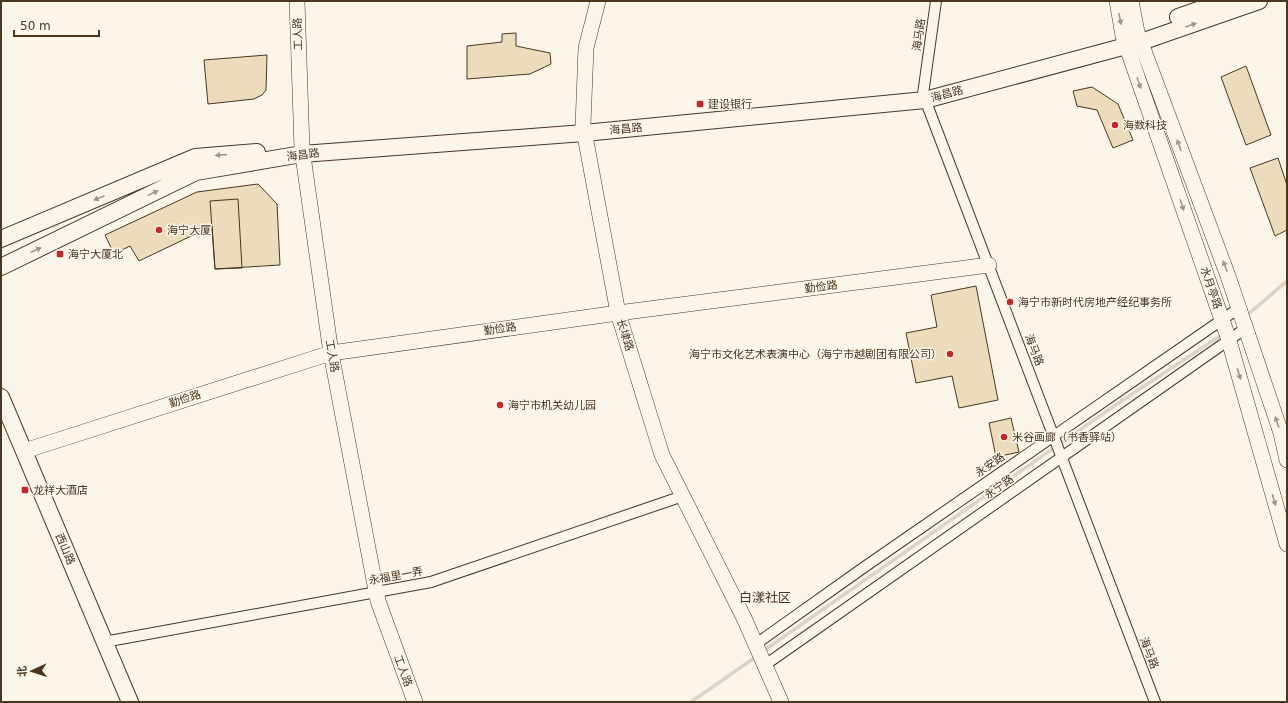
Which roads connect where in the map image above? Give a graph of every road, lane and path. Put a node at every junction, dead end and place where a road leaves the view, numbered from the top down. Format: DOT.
graph roads {
  1 [pos="298,1"];
  2 [pos="598,1"];
  3 [pos="936,1"];
  4 [pos="1116,1"];
  5 [pos="1131,1"];
  6 [pos="1224,1"];
  7 [pos="1259,1"];
  8 [pos="1132,39"];
  9 [pos="924,97"];
  10 [pos="583,129"];
  11 [pos="302,152"];
  12 [pos="1,238"];
  13 [pos="989,265"];
  14 [pos="1,267"];
  15 [pos="1238,306"];
  16 [pos="618,313"];
  17 [pos="1222,320"];
  18 [pos="1247,331"];
  19 [pos="1229,338"];
  20 [pos="331,352"];
  21 [pos="1,397"];
  22 [pos="1055,438"];
  23 [pos="24,451"];
  24 [pos="1061,454"];
  25 [pos="1287,460"];
  26 [pos="683,496"];
  27 [pos="1287,544"];
  28 [pos="377,592"];
  29 [pos="104,642"];
  30 [pos="756,646"];
  31 [pos="764,664"];
  32 [pos="130,702"];
  33 [pos="415,702"];
  34 [pos="781,702"];
  35 [pos="1155,702"];
  1 -- 11 [label="street, 工人路"];
  2 -- 10 [label="street, 长埭路"];
  3 -- 9 [label="street, 海马路"];
  4 -- 8 [label="street, one-way"];
  5 -- 8 [label="street"];
  6 -- 8 [label="main road, 海昌路"];
  8 -- 7 [label="main road, 海昌路, one-way"];
  8 -- 9 [label="main road, 海昌路"];
  15 -- 8 [label="street, one-way"];
  8 -- 17 [label="street, 水月亭路, one-way"];
  9 -- 10 [label="main road, 海昌路"];
  9 -- 13 [label="street, 海马路"];
  10 -- 11 [label="main road, 海昌路"];
  10 -- 16 [label="street, 长埭路"];
  11 -- 12 [label="main road, 海昌路, one-way"];
  14 -- 11 [label="main road, 海昌路, one-way"];
  11 -- 20 [label="street, 工人路"];
  13 -- 16 [label="street, 勤俭路"];
  13 -- 22 [label="street, 海马路"];
  15 -- 17 [label="street, 永安路"];
  15 -- 18 [label="street"];
  16 -- 20 [label="street, 勤俭路"];
  16 -- 26 [label="street, 长埭路"];
  17 -- 19 [label="street, 水月亭路"];
  17 -- 22 [label="street, 永安路"];
  18 -- 19 [label="street, 永宁路"];
  25 -- 18 [label="street, one-way"];
  19 -- 24 [label="street, 永宁路"];
  19 -- 27 [label="street, 水月亭路, one-way"];
  20 -- 23 [label="street, 勤俭路"];
  20 -- 28 [label="street, 工人路"];
  21 -- 23 [label="main road, 西山路"];
  22 -- 24 [label="street, 海马路"];
  22 -- 30 [label="street, 永安路"];
  23 -- 29 [label="main road, 西山路"];
  24 -- 31 [label="street, 永宁路"];
  24 -- 35 [label="street, 海马路"];
  26 -- 28 [label="street, 永福里一弄"];
  26 -- 30 [label="street, 长埭路"];
  28 -- 29 [label="street, 永福里一弄"];
  28 -- 33 [label="street, 工人路"];
  29 -- 32 [label="main road, 西山路"];
  30 -- 31 [label="street, 长埭路"];
  31 -- 34 [label="street"];
}
